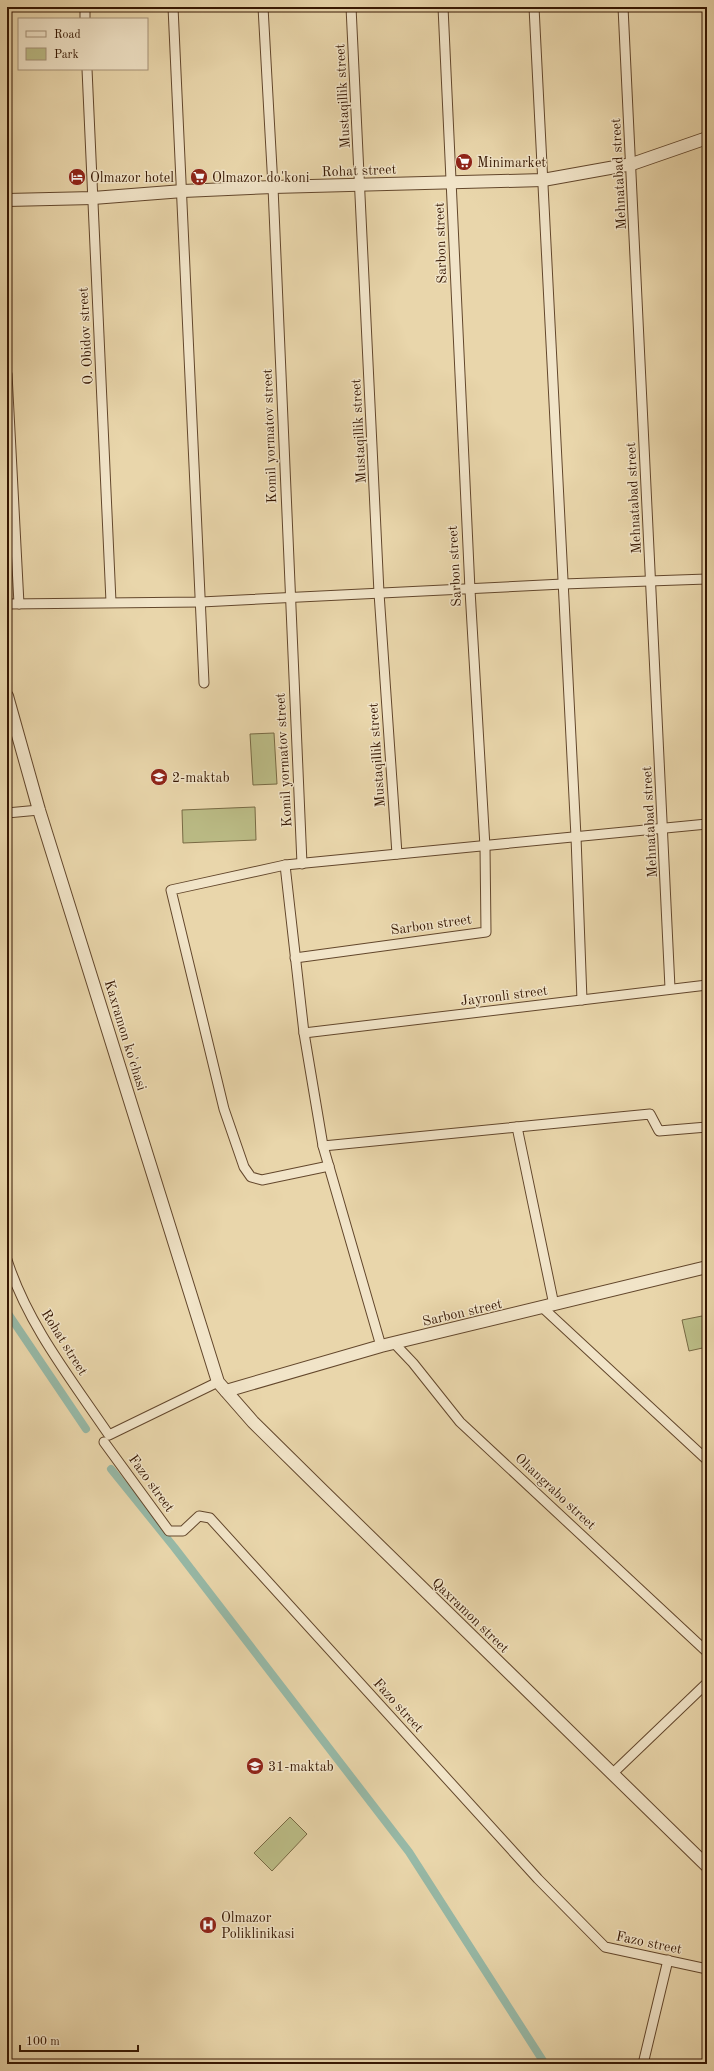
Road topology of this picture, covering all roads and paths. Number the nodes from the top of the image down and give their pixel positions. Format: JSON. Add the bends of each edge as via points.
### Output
{"nodes":[{"id":1,"x":85,"y":7,"type":"edge"},
{"id":2,"x":173,"y":7,"type":"edge"},
{"id":3,"x":263,"y":7,"type":"edge"},
{"id":4,"x":351,"y":7,"type":"edge"},
{"id":5,"x":443,"y":7,"type":"edge"},
{"id":6,"x":534,"y":7,"type":"edge"},
{"id":7,"x":623,"y":7,"type":"edge"},
{"id":8,"x":85,"y":18,"type":"edge"},
{"id":9,"x":87,"y":70,"type":"edge"},
{"id":10,"x":707,"y":138,"type":"edge"},
{"id":11,"x":632,"y":164,"type":"junction"},
{"id":12,"x":543,"y":180,"type":"junction"},
{"id":13,"x":452,"y":182,"type":"junction"},
{"id":14,"x":360,"y":184,"type":"junction"},
{"id":15,"x":273,"y":187,"type":"junction"},
{"id":16,"x":183,"y":191,"type":"junction"},
{"id":17,"x":93,"y":198,"type":"junction"},
{"id":18,"x":7,"y":200,"type":"edge"},
{"id":19,"x":7,"y":374,"type":"edge"},
{"id":20,"x":707,"y":580,"type":"edge"},
{"id":21,"x":651,"y":581,"type":"junction"},
{"id":22,"x":563,"y":584,"type":"junction"},
{"id":23,"x":470,"y":590,"type":"junction"},
{"id":24,"x":379,"y":593,"type":"junction"},
{"id":25,"x":290,"y":597,"type":"junction"},
{"id":26,"x":111,"y":602,"type":"junction"},
{"id":27,"x":201,"y":602,"type":"junction"},
{"id":28,"x":7,"y":604,"type":"edge"},
{"id":29,"x":19,"y":604,"type":"junction"},
{"id":30,"x":204,"y":683,"type":"dead end"},
{"id":31,"x":7,"y":696,"type":"edge"},
{"id":32,"x":39,"y":810,"type":"junction"},
{"id":33,"x":7,"y":813,"type":"edge"},
{"id":34,"x":707,"y":824,"type":"edge"},
{"id":35,"x":663,"y":830,"type":"junction"},
{"id":36,"x":576,"y":837,"type":"junction"},
{"id":37,"x":485,"y":847,"type":"junction"},
{"id":38,"x":397,"y":854,"type":"junction"},
{"id":39,"x":302,"y":864,"type":"junction"},
{"id":40,"x":285,"y":865,"type":"junction"},
{"id":41,"x":295,"y":958,"type":"junction"},
{"id":42,"x":707,"y":985,"type":"edge"},
{"id":43,"x":670,"y":988,"type":"junction"},
{"id":44,"x":582,"y":1000,"type":"junction"},
{"id":45,"x":304,"y":1032,"type":"junction"},
{"id":46,"x":517,"y":1127,"type":"junction"},
{"id":47,"x":707,"y":1127,"type":"edge"},
{"id":48,"x":323,"y":1146,"type":"junction"},
{"id":49,"x":329,"y":1166,"type":"junction"},
{"id":50,"x":7,"y":1260,"type":"edge"},
{"id":51,"x":707,"y":1267,"type":"edge"},
{"id":52,"x":548,"y":1306,"type":"junction"},
{"id":53,"x":394,"y":1343,"type":"junction"},
{"id":54,"x":381,"y":1346,"type":"junction"},
{"id":55,"x":222,"y":1386,"type":"junction"},
{"id":56,"x":106,"y":1438,"type":"junction"},
{"id":57,"x":707,"y":1460,"type":"edge"},
{"id":58,"x":707,"y":1652,"type":"edge"},
{"id":59,"x":707,"y":1683,"type":"edge"},
{"id":60,"x":612,"y":1774,"type":"junction"},
{"id":61,"x":707,"y":1866,"type":"edge"},
{"id":62,"x":668,"y":1960,"type":"junction"},
{"id":63,"x":707,"y":1969,"type":"edge"},
{"id":64,"x":643,"y":2064,"type":"edge"}],
"edges":[{"from":1,"to":8,"type":"street"},
{"from":2,"to":16,"type":"street"},
{"from":3,"to":15,"type":"street","name":"Komil yormatov street"},
{"from":4,"to":14,"type":"street","name":"Mustaqillik street"},
{"from":5,"to":13,"type":"street","name":"Sarbon street"},
{"from":6,"to":12,"type":"street"},
{"from":7,"to":11,"type":"street","name":"Mehnatаbаd street"},
{"from":9,"to":17,"type":"street","name":"O. Obidov street"},
{"from":10,"to":11,"type":"street","name":"Rohat street"},
{"from":11,"to":12,"type":"street","name":"Rohat street"},
{"from":11,"to":21,"type":"street","name":"Mehnatаbаd street"},
{"from":12,"to":13,"type":"street","name":"Rohat street"},
{"from":12,"to":22,"type":"street"},
{"from":13,"to":14,"type":"street","name":"Rohat street"},
{"from":13,"to":23,"type":"street","name":"Sarbon street"},
{"from":14,"to":15,"type":"street","name":"Rohat street"},
{"from":14,"to":24,"type":"street","name":"Mustaqillik street"},
{"from":15,"to":16,"type":"street","name":"Rohat street"},
{"from":15,"to":25,"type":"street","name":"Komil yormatov street"},
{"from":16,"to":17,"type":"street","name":"Rohat street"},
{"from":16,"to":27,"type":"street"},
{"from":17,"to":18,"type":"street","name":"Rohat street"},
{"from":17,"to":26,"type":"street","name":"O. Obidov street"},
{"from":19,"to":29,"type":"street"},
{"from":20,"to":21,"type":"street"},
{"from":21,"to":22,"type":"street"},
{"from":21,"to":35,"type":"street","name":"Mehnatаbаd street"},
{"from":22,"to":23,"type":"street"},
{"from":22,"to":36,"type":"street"},
{"from":23,"to":24,"type":"street"},
{"from":23,"to":37,"type":"street","name":"Sarbon street"},
{"from":24,"to":25,"type":"street"},
{"from":24,"to":38,"type":"street","name":"Mustaqillik street"},
{"from":25,"to":27,"type":"street"},
{"from":25,"to":39,"type":"street","name":"Komil yormatov street"},
{"from":26,"to":27,"type":"street"},
{"from":26,"to":29,"type":"street"},
{"from":27,"to":30,"type":"street"},
{"from":28,"to":29,"type":"street"},
{"from":31,"to":32,"type":"street","name":"Kaxramon ko'chasi"},
{"from":32,"to":33,"type":"street"},
{"from":32,"to":55,"type":"street","name":"Kaxramon ko'chasi"},
{"from":34,"to":35,"type":"street"},
{"from":35,"to":36,"type":"street"},
{"from":35,"to":43,"type":"street","name":"Mehnatаbаd street"},
{"from":36,"to":37,"type":"street"},
{"from":36,"to":44,"type":"street"},
{"from":37,"to":38,"type":"street"},
{"from":37,"to":41,"type":"street","name":"Sarbon street","via":[[486,932]]},
{"from":38,"to":39,"type":"street"},
{"from":39,"to":40,"type":"street"},
{"from":40,"to":41,"type":"street"},
{"from":40,"to":49,"type":"street","via":[[171,890],[224,1109],[244,1167],[251,1177],[262,1180]]},
{"from":41,"to":45,"type":"street"},
{"from":42,"to":43,"type":"street","name":"Jayronli street"},
{"from":43,"to":44,"type":"street","name":"Jayronli street"},
{"from":44,"to":45,"type":"street","name":"Jayronli street"},
{"from":45,"to":48,"type":"street"},
{"from":46,"to":47,"type":"street","via":[[650,1114],[658,1130]]},
{"from":46,"to":48,"type":"street"},
{"from":46,"to":52,"type":"street"},
{"from":48,"to":49,"type":"street"},
{"from":49,"to":54,"type":"street"},
{"from":50,"to":56,"type":"street","name":"Rohat street","via":[[35,1326]]},
{"from":51,"to":52,"type":"street","name":"Sarbon street"},
{"from":52,"to":53,"type":"street","name":"Sarbon street"},
{"from":52,"to":57,"type":"street"},
{"from":53,"to":54,"type":"street","name":"Sarbon street"},
{"from":53,"to":58,"type":"street","name":"Ohangrabo street","via":[[460,1422]]},
{"from":54,"to":55,"type":"street","name":"Sarbon street"},
{"from":55,"to":56,"type":"street"},
{"from":55,"to":60,"type":"street","name":"Qaxramon street","via":[[253,1422],[311,1480]]},
{"from":56,"to":62,"type":"street","name":"Fazo street","via":[[169,1531],[183,1530],[199,1516],[210,1518],[538,1879],[605,1947]]},
{"from":59,"to":60,"type":"street"},
{"from":60,"to":61,"type":"street","name":"Qaxramon street"},
{"from":62,"to":63,"type":"street","name":"Fazo street"},
{"from":62,"to":64,"type":"street"}]}
